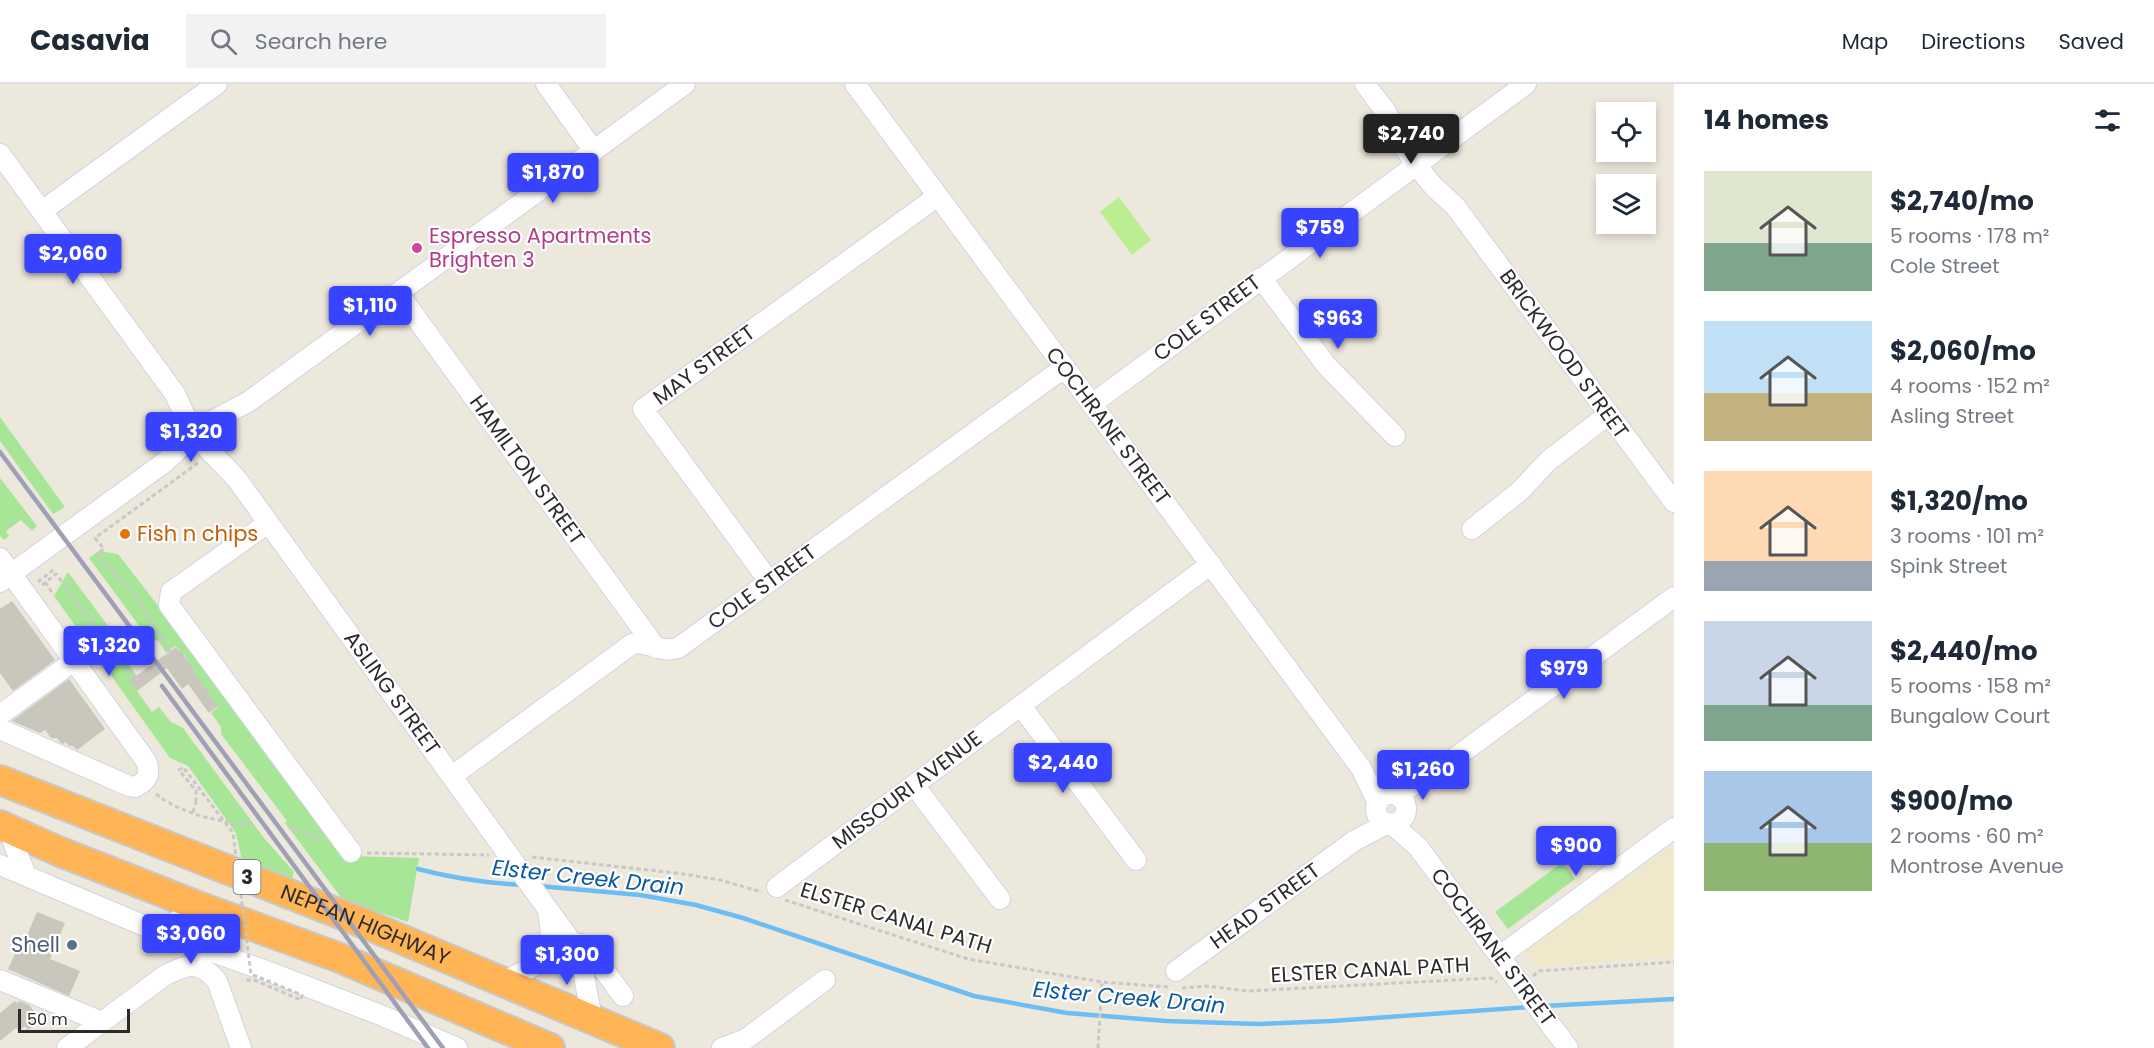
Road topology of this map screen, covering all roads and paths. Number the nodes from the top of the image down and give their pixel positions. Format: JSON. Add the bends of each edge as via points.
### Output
{"nodes":[{"id":1,"x":217,"y":84,"type":"edge"},
{"id":2,"x":546,"y":84,"type":"edge"},
{"id":3,"x":685,"y":84,"type":"edge"},
{"id":4,"x":855,"y":84,"type":"edge"},
{"id":5,"x":1365,"y":84,"type":"edge"},
{"id":6,"x":1526,"y":84,"type":"edge"},
{"id":7,"x":594,"y":151,"type":"junction"},
{"id":8,"x":0,"y":154,"type":"edge"},
{"id":9,"x":1422,"y":161,"type":"junction"},
{"id":10,"x":938,"y":196,"type":"junction"},
{"id":11,"x":42,"y":211,"type":"junction"},
{"id":12,"x":1261,"y":278,"type":"junction"},
{"id":13,"x":398,"y":293,"type":"junction"},
{"id":14,"x":1065,"y":367,"type":"junction"},
{"id":15,"x":1092,"y":404,"type":"junction"},
{"id":16,"x":1609,"y":414,"type":"junction"},
{"id":17,"x":1395,"y":436,"type":"dead end"},
{"id":18,"x":204,"y":437,"type":"junction"},
{"id":19,"x":1674,"y":502,"type":"edge"},
{"id":20,"x":268,"y":523,"type":"junction"},
{"id":21,"x":1472,"y":529,"type":"dead end"},
{"id":22,"x":1211,"y":564,"type":"junction"},
{"id":23,"x":4,"y":572,"type":"edge"},
{"id":24,"x":769,"y":581,"type":"junction"},
{"id":25,"x":53,"y":594,"type":"dead end"},
{"id":26,"x":1674,"y":597,"type":"edge"},
{"id":27,"x":656,"y":648,"type":"junction"},
{"id":28,"x":74,"y":661,"type":"junction"},
{"id":29,"x":159,"y":662,"type":"dead end"},
{"id":30,"x":147,"y":672,"type":"dead end"},
{"id":31,"x":1021,"y":706,"type":"junction"},
{"id":32,"x":0,"y":716,"type":"edge"},
{"id":33,"x":0,"y":729,"type":"edge"},
{"id":34,"x":452,"y":776,"type":"junction"},
{"id":35,"x":0,"y":780,"type":"edge"},
{"id":36,"x":142,"y":783,"type":"junction"},
{"id":37,"x":914,"y":785,"type":"junction"},
{"id":38,"x":1391,"y":808,"type":"junction"},
{"id":39,"x":193,"y":812,"type":"junction"},
{"id":40,"x":254,"y":825,"type":"dead end"},
{"id":41,"x":4,"y":827,"type":"edge"},
{"id":42,"x":289,"y":828,"type":"dead end"},
{"id":43,"x":1674,"y":828,"type":"edge"},
{"id":44,"x":351,"y":852,"type":"junction"},
{"id":45,"x":1136,"y":860,"type":"dead end"},
{"id":46,"x":515,"y":862,"type":"junction"},
{"id":47,"x":0,"y":865,"type":"edge"},
{"id":48,"x":26,"y":876,"type":"junction"},
{"id":49,"x":775,"y":893,"type":"junction"},
{"id":50,"x":1000,"y":899,"type":"dead end"},
{"id":51,"x":198,"y":906,"type":"junction"},
{"id":52,"x":547,"y":908,"type":"junction"},
{"id":53,"x":168,"y":936,"type":"junction"},
{"id":54,"x":573,"y":944,"type":"junction"},
{"id":55,"x":549,"y":949,"type":"junction"},
{"id":56,"x":1500,"y":956,"type":"junction"},
{"id":57,"x":234,"y":960,"type":"junction"},
{"id":58,"x":1674,"y":962,"type":"edge"},
{"id":59,"x":1176,"y":971,"type":"dead end"},
{"id":60,"x":210,"y":975,"type":"junction"},
{"id":61,"x":164,"y":976,"type":"junction"},
{"id":62,"x":0,"y":980,"type":"edge"},
{"id":63,"x":243,"y":980,"type":"dead end"},
{"id":64,"x":825,"y":980,"type":"dead end"},
{"id":65,"x":503,"y":982,"type":"junction"},
{"id":66,"x":1102,"y":982,"type":"junction"},
{"id":67,"x":1516,"y":982,"type":"junction"},
{"id":68,"x":623,"y":996,"type":"dead end"},
{"id":69,"x":592,"y":1019,"type":"junction"},
{"id":70,"x":102,"y":1022,"type":"junction"},
{"id":71,"x":1564,"y":1042,"type":"edge"},
{"id":72,"x":744,"y":1043,"type":"edge"},
{"id":73,"x":1098,"y":1046,"type":"edge"},
{"id":74,"x":68,"y":1048,"type":"edge"},
{"id":75,"x":241,"y":1048,"type":"edge"},
{"id":76,"x":457,"y":1048,"type":"edge"},
{"id":77,"x":550,"y":1048,"type":"edge"},
{"id":78,"x":660,"y":1048,"type":"edge"},
{"id":79,"x":722,"y":1048,"type":"edge"}],
"edges":[{"from":1,"to":11,"type":"street"},
{"from":2,"to":7,"type":"street"},
{"from":3,"to":7,"type":"street"},
{"from":4,"to":10,"type":"street","name":"COCHRANE STREET"},
{"from":5,"to":9,"type":"street","name":"BRICKWOOD STREET","via":[[1386,112],[1402,144]]},
{"from":6,"to":9,"type":"street","name":"COLE STREET"},
{"from":7,"to":13,"type":"street"},
{"from":8,"to":11,"type":"street","name":"ASLING STREET"},
{"from":9,"to":12,"type":"street","name":"COLE STREET"},
{"from":9,"to":16,"type":"street","name":"BRICKWOOD STREET","via":[[1434,187],[1455,206]]},
{"from":10,"to":14,"type":"street","name":"COCHRANE STREET"},
{"from":10,"to":24,"type":"street","name":"MAY STREET","via":[[643,409]]},
{"from":11,"to":18,"type":"street","name":"ASLING STREET"},
{"from":12,"to":15,"type":"street","name":"COLE STREET"},
{"from":12,"to":17,"type":"street","via":[[1326,366]]},
{"from":13,"to":18,"type":"street"},
{"from":13,"to":27,"type":"street","name":"HAMILTON STREET"},
{"from":14,"to":15,"type":"street","name":"COCHRANE STREET"},
{"from":14,"to":24,"type":"street","name":"COLE STREET"},
{"from":15,"to":22,"type":"street","name":"COCHRANE STREET"},
{"from":16,"to":19,"type":"street","name":"BRICKWOOD STREET"},
{"from":16,"to":21,"type":"street","via":[[1548,461],[1520,491]]},
{"from":18,"to":20,"type":"street","name":"ASLING STREET"},
{"from":18,"to":23,"type":"street"},
{"from":18,"to":29,"type":"path","via":[[95,538],[104,549],[97,554],[134,593],[171,653]]},
{"from":20,"to":34,"type":"street","name":"ASLING STREET"},
{"from":20,"to":44,"type":"street","via":[[171,592],[169,605]]},
{"from":22,"to":31,"type":"street","name":"MISSOURI AVENUE"},
{"from":22,"to":38,"type":"street","name":"COCHRANE STREET"},
{"from":23,"to":28,"type":"street"},
{"from":24,"to":27,"type":"street","name":"COLE STREET","via":[[678,648]]},
{"from":25,"to":30,"type":"path","via":[[43,584],[56,574],[136,680]]},
{"from":26,"to":38,"type":"street","name":"HEAD STREET"},
{"from":27,"to":34,"type":"street","name":"COLE STREET","via":[[632,644]]},
{"from":28,"to":32,"type":"street"},
{"from":28,"to":36,"type":"street","via":[[146,761],[149,772]]},
{"from":31,"to":37,"type":"street","name":"MISSOURI AVENUE"},
{"from":31,"to":45,"type":"street"},
{"from":33,"to":36,"type":"street","via":[[129,786]]},
{"from":34,"to":46,"type":"street","name":"ASLING STREET"},
{"from":35,"to":65,"type":"highway","name":"NEPEAN HIGHWAY","number":"3"},
{"from":36,"to":39,"type":"path","via":[[167,803]]},
{"from":37,"to":49,"type":"street","name":"MISSOURI AVENUE"},
{"from":37,"to":50,"type":"street"},
{"from":38,"to":56,"type":"street","name":"COCHRANE STREET"},
{"from":38,"to":59,"type":"street","name":"HEAD STREET","via":[[1354,841]]},
{"from":39,"to":40,"type":"path"},
{"from":39,"to":63,"type":"path","bridge":true,"via":[[196,791],[179,770],[183,767],[233,833],[251,974],[302,995],[301,1000],[254,980]]},
{"from":41,"to":48,"type":"street"},
{"from":41,"to":51,"type":"highway","name":"NEPEAN HIGHWAY","number":"3"},
{"from":42,"to":44,"type":"path","name":"ELSTER CANAL PATH"},
{"from":43,"to":56,"type":"street"},
{"from":44,"to":46,"type":"path","name":"ELSTER CANAL PATH"},
{"from":46,"to":49,"type":"path","name":"ELSTER CANAL PATH","via":[[547,858],[684,874]]},
{"from":46,"to":52,"type":"street","name":"ASLING STREET"},
{"from":47,"to":48,"type":"street"},
{"from":48,"to":53,"type":"street"},
{"from":49,"to":66,"type":"path","name":"ELSTER CANAL PATH","via":[[968,959]]},
{"from":51,"to":53,"type":"street"},
{"from":51,"to":77,"type":"highway","name":"NEPEAN HIGHWAY","number":"3","via":[[340,958]]},
{"from":52,"to":54,"type":"street","name":"ASLING STREET"},
{"from":52,"to":55,"type":"street","name":"ASLING STREET","via":[[552,935]]},
{"from":53,"to":57,"type":"street"},
{"from":53,"to":61,"type":"street","via":[[173,962]]},
{"from":54,"to":55,"type":"street"},
{"from":54,"to":68,"type":"street","name":"ASLING STREET","via":[[587,948]]},
{"from":54,"to":69,"type":"street","name":"ASLING STREET","via":[[582,965]]},
{"from":55,"to":65,"type":"street","via":[[537,965]]},
{"from":56,"to":67,"type":"street","name":"COCHRANE STREET"},
{"from":57,"to":60,"type":"street"},
{"from":57,"to":76,"type":"street"},
{"from":58,"to":67,"type":"path","name":"ELSTER CANAL PATH","via":[[1539,971]]},
{"from":60,"to":61,"type":"street","via":[[196,965]]},
{"from":60,"to":75,"type":"street"},
{"from":61,"to":70,"type":"street"},
{"from":62,"to":70,"type":"street"},
{"from":64,"to":72,"type":"street"},
{"from":65,"to":69,"type":"highway","name":"NEPEAN HIGHWAY","number":"3"},
{"from":66,"to":67,"type":"path","name":"ELSTER CANAL PATH","via":[[1248,991],[1491,978]]},
{"from":66,"to":73,"type":"path"},
{"from":67,"to":71,"type":"street","name":"COCHRANE STREET"},
{"from":69,"to":78,"type":"highway","name":"NEPEAN HIGHWAY","number":"3"},
{"from":70,"to":74,"type":"street"},
{"from":72,"to":79,"type":"street"}]}
